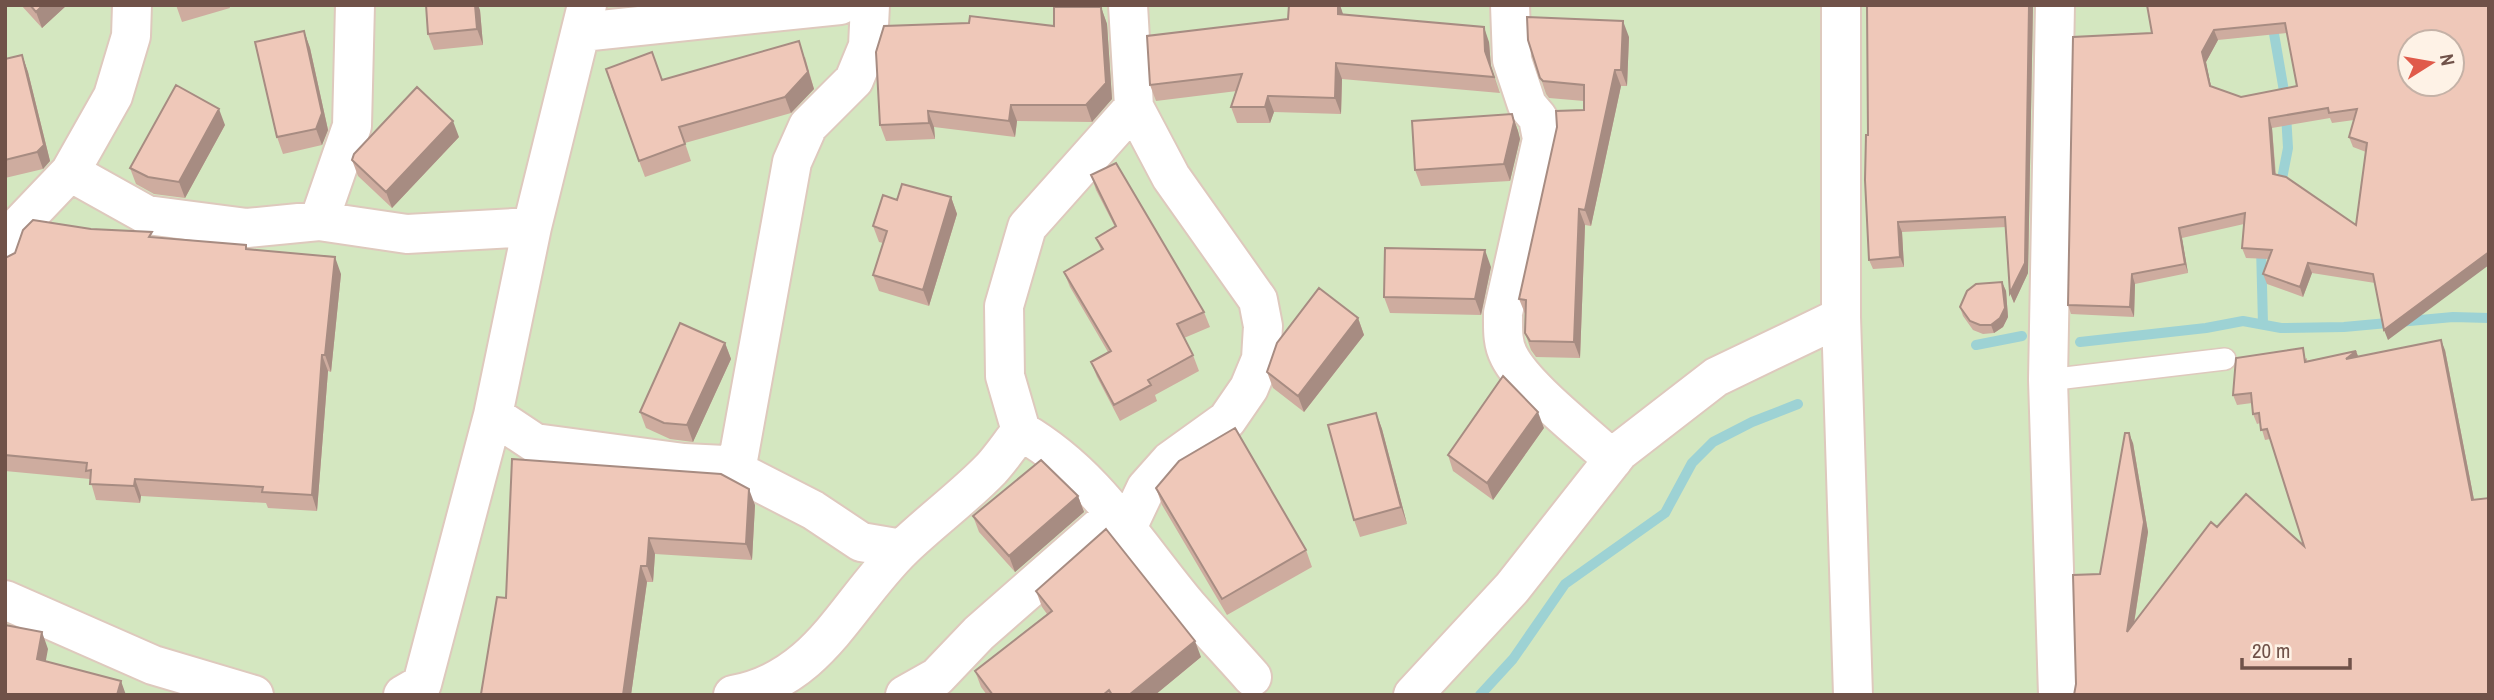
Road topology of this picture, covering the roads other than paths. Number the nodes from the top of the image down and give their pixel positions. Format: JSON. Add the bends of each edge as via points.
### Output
{"nodes":[{"id":1,"x":132,"y":5,"type":"edge"},
{"id":2,"x":355,"y":5,"type":"edge"},
{"id":3,"x":839,"y":5,"type":"edge"},
{"id":4,"x":870,"y":5,"type":"edge"},
{"id":5,"x":1128,"y":5,"type":"edge"},
{"id":6,"x":1510,"y":5,"type":"edge"},
{"id":7,"x":1841,"y":5,"type":"edge"},
{"id":8,"x":2055,"y":5,"type":"edge"},
{"id":9,"x":585,"y":19,"type":"edge"},
{"id":10,"x":1134,"y":107,"type":"junction"},
{"id":11,"x":70,"y":172,"type":"junction"},
{"id":12,"x":319,"y":221,"type":"junction"},
{"id":13,"x":532,"y":227,"type":"junction"},
{"id":14,"x":5,"y":254,"type":"edge"},
{"id":15,"x":1841,"y":317,"type":"junction"},
{"id":16,"x":2225,"y":359,"type":"dead end"},
{"id":17,"x":2048,"y":380,"type":"junction"},
{"id":18,"x":493,"y":415,"type":"junction"},
{"id":19,"x":1021,"y":431,"type":"junction"},
{"id":20,"x":1613,"y":460,"type":"junction"},
{"id":21,"x":736,"y":471,"type":"junction"},
{"id":22,"x":1121,"y":520,"type":"junction"},
{"id":23,"x":902,"y":549,"type":"junction"},
{"id":24,"x":5,"y":600,"type":"edge"},
{"id":25,"x":1252,"y":677,"type":"dead end"},
{"id":26,"x":418,"y":691,"type":"edge"},
{"id":27,"x":241,"y":693,"type":"edge"},
{"id":28,"x":742,"y":694,"type":"edge"},
{"id":29,"x":905,"y":695,"type":"edge"},
{"id":30,"x":1413,"y":695,"type":"edge"},
{"id":31,"x":1853,"y":695,"type":"edge"},
{"id":32,"x":2058,"y":695,"type":"edge"}],
"edges":[{"from":1,"to":11,"type":"street","via":[[131,36],[113,96]]},
{"from":2,"to":12,"type":"street","via":[[352,126]]},
{"from":3,"to":9,"type":"street"},
{"from":4,"to":21,"type":"street","via":[[868,46],[854,80],[808,126],[792,163]]},
{"from":5,"to":10,"type":"street"},
{"from":6,"to":20,"type":"street","via":[[1512,60],[1527,105],[1538,118],[1542,139],[1503,313],[1503,337],[1509,357],[1532,384]]},
{"from":7,"to":15,"type":"street"},
{"from":8,"to":17,"type":"street"},
{"from":9,"to":13,"type":"street"},
{"from":10,"to":19,"type":"street","via":[[1027,227],[1004,306],[1005,376]]},
{"from":10,"to":22,"type":"street","via":[[1171,177],[1258,300],[1263,326],[1261,359],[1250,388],[1227,419],[1170,461]]},
{"from":11,"to":12,"type":"street","via":[[147,215],[247,228]]},
{"from":11,"to":14,"type":"street","via":[[9,236]]},
{"from":12,"to":13,"type":"street","via":[[407,234]]},
{"from":13,"to":18,"type":"street"},
{"from":15,"to":20,"type":"street","via":[[1716,377]]},
{"from":15,"to":31,"type":"street"},
{"from":16,"to":17,"type":"lane"},
{"from":17,"to":32,"type":"street"},
{"from":18,"to":21,"type":"street","via":[[535,443],[725,465]]},
{"from":18,"to":26,"type":"street"},
{"from":19,"to":22,"type":"street","via":[[1055,451]]},
{"from":19,"to":23,"type":"street","via":[[991,469]]},
{"from":20,"to":30,"type":"street","via":[[1512,588]]},
{"from":21,"to":23,"type":"street","via":[[813,510],[861,542]]},
{"from":22,"to":25,"type":"street","via":[[1187,605]]},
{"from":22,"to":29,"type":"street","via":[[979,633],[937,677]]},
{"from":23,"to":28,"type":"street","via":[[836,632],[808,659],[778,679]]},
{"from":24,"to":27,"type":"street","via":[[153,665]]}]}
